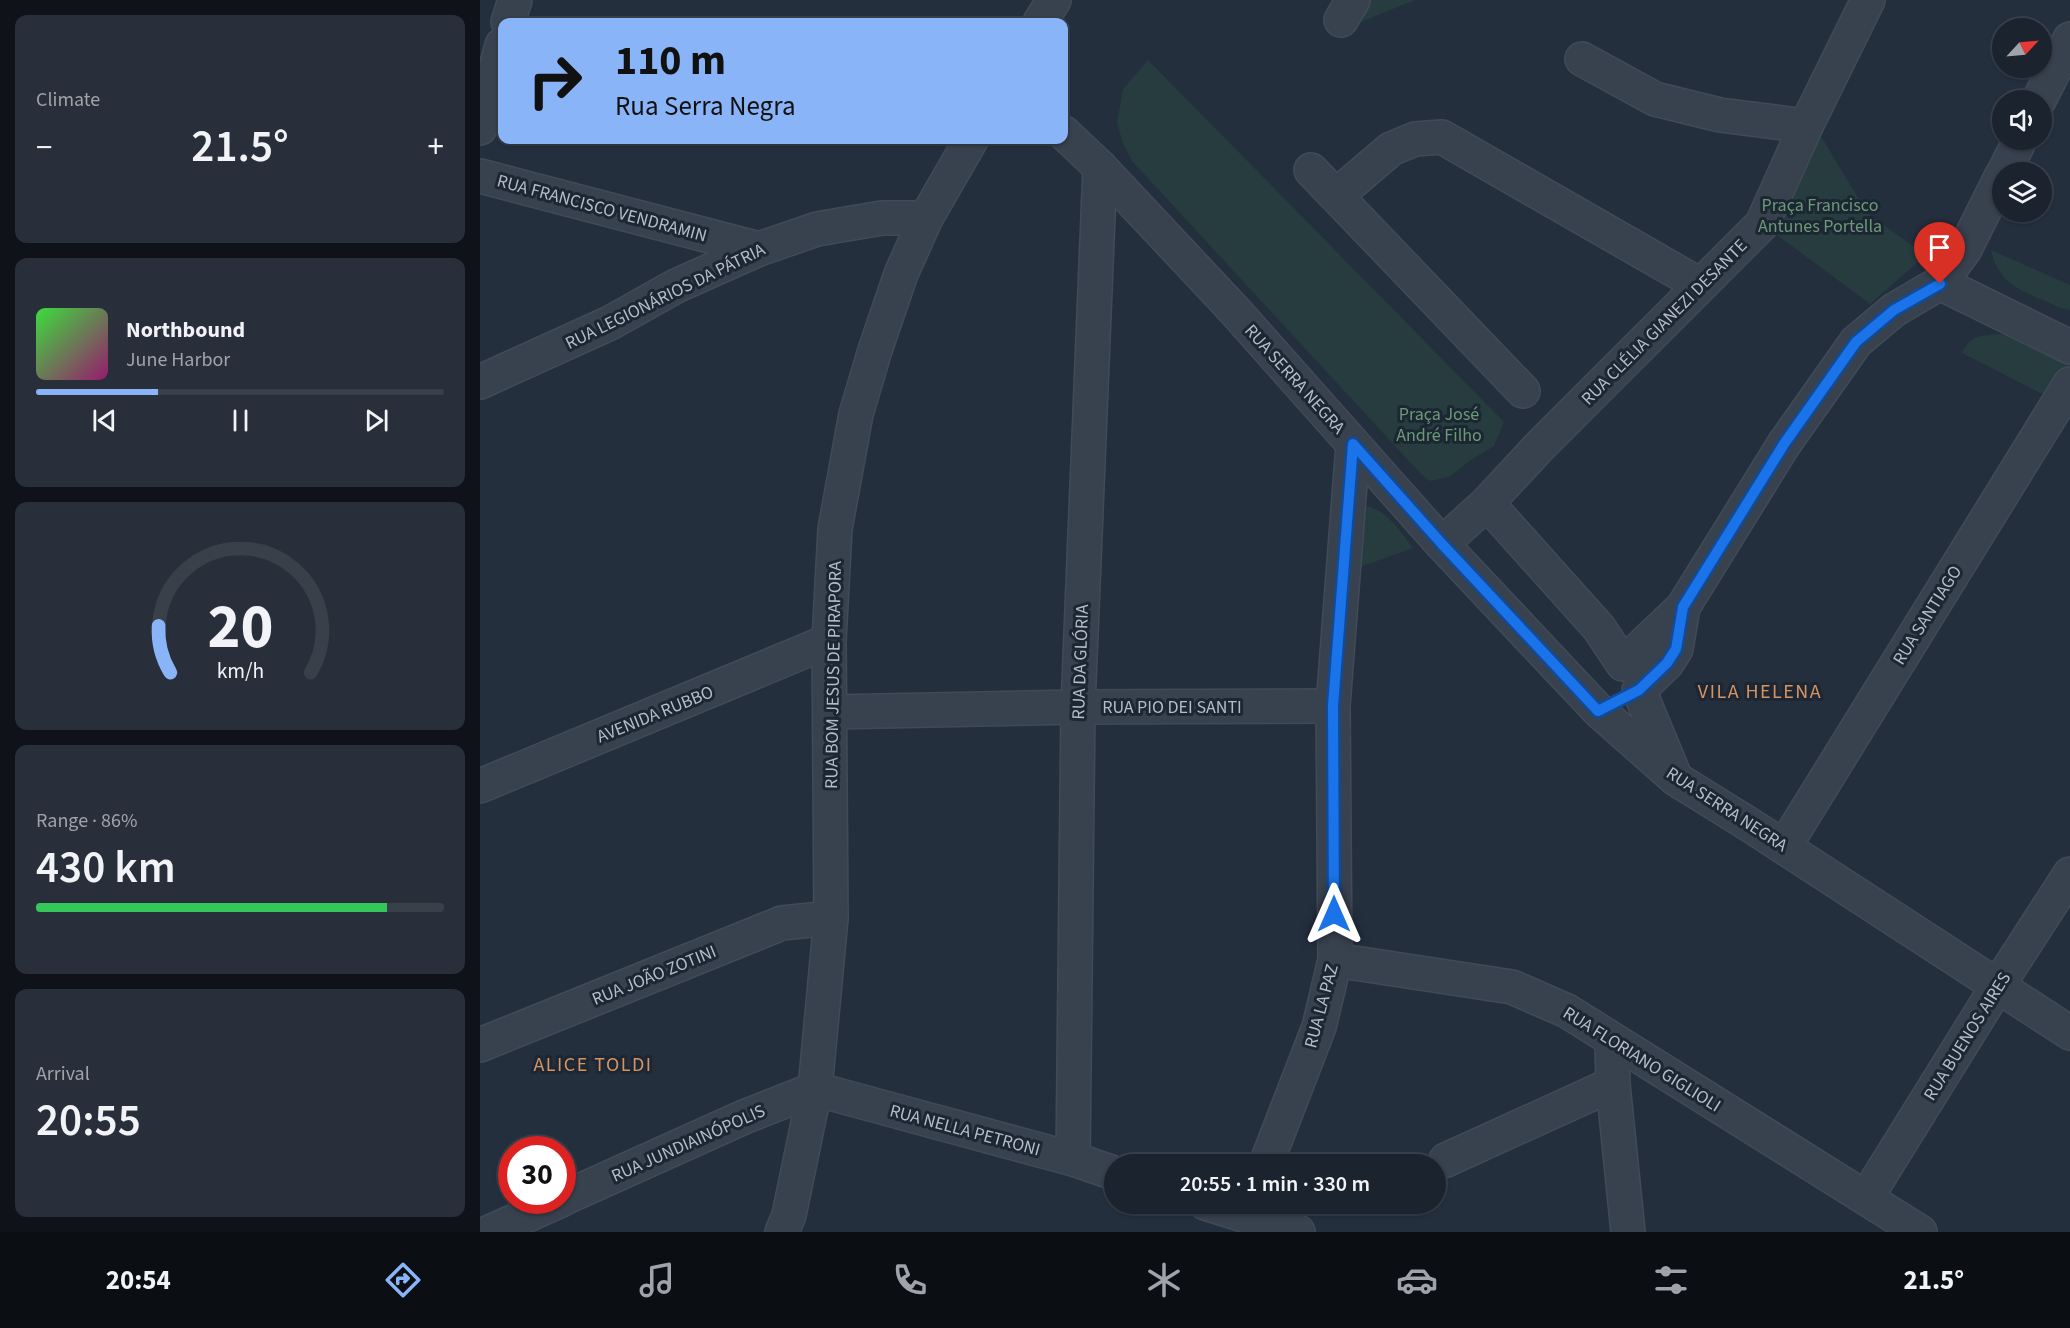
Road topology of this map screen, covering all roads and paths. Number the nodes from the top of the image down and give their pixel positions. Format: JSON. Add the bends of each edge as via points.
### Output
{"nodes":[{"id":1,"x":514,"y":0,"type":"edge"},
{"id":2,"x":1054,"y":0,"type":"edge"},
{"id":3,"x":1868,"y":0,"type":"edge"},
{"id":4,"x":509,"y":18,"type":"edge"},
{"id":5,"x":1043,"y":18,"type":"edge"},
{"id":6,"x":2070,"y":39,"type":"edge"},
{"id":7,"x":1582,"y":59,"type":"dead end"},
{"id":8,"x":498,"y":60,"type":"edge"},
{"id":9,"x":2044,"y":90,"type":"edge"},
{"id":10,"x":1806,"y":126,"type":"junction"},
{"id":11,"x":480,"y":128,"type":"edge"},
{"id":12,"x":1068,"y":137,"type":"edge"},
{"id":13,"x":969,"y":144,"type":"edge"},
{"id":14,"x":1100,"y":166,"type":"junction"},
{"id":15,"x":1311,"y":170,"type":"dead end"},
{"id":16,"x":480,"y":176,"type":"edge"},
{"id":17,"x":1337,"y":195,"type":"junction"},
{"id":18,"x":1992,"y":196,"type":"edge"},
{"id":19,"x":926,"y":218,"type":"junction"},
{"id":20,"x":759,"y":249,"type":"junction"},
{"id":21,"x":1940,"y":284,"type":"junction"},
{"id":22,"x":1700,"y":285,"type":"junction"},
{"id":23,"x":2070,"y":346,"type":"edge"},
{"id":24,"x":480,"y":382,"type":"edge"},
{"id":25,"x":2070,"y":384,"type":"edge"},
{"id":26,"x":1522,"y":391,"type":"dead end"},
{"id":27,"x":1353,"y":444,"type":"junction"},
{"id":28,"x":1487,"y":503,"type":"junction"},
{"id":29,"x":1442,"y":544,"type":"junction"},
{"id":30,"x":829,"y":641,"type":"junction"},
{"id":31,"x":1631,"y":677,"type":"junction"},
{"id":32,"x":1333,"y":706,"type":"junction"},
{"id":33,"x":1078,"y":707,"type":"junction"},
{"id":34,"x":1598,"y":711,"type":"junction"},
{"id":35,"x":831,"y":712,"type":"junction"},
{"id":36,"x":1676,"y":779,"type":"junction"},
{"id":37,"x":480,"y":786,"type":"edge"},
{"id":38,"x":1784,"y":847,"type":"junction"},
{"id":39,"x":2070,"y":874,"type":"edge"},
{"id":40,"x":831,"y":918,"type":"junction"},
{"id":41,"x":1335,"y":960,"type":"junction"},
{"id":42,"x":1997,"y":987,"type":"junction"},
{"id":43,"x":2070,"y":1033,"type":"edge"},
{"id":44,"x":1612,"y":1040,"type":"junction"},
{"id":45,"x":480,"y":1046,"type":"edge"},
{"id":46,"x":1612,"y":1084,"type":"junction"},
{"id":47,"x":815,"y":1089,"type":"junction"},
{"id":48,"x":1270,"y":1154,"type":"edge"},
{"id":49,"x":1073,"y":1159,"type":"junction"},
{"id":50,"x":1446,"y":1160,"type":"dead end"},
{"id":51,"x":1104,"y":1170,"type":"edge"},
{"id":52,"x":576,"y":1194,"type":"edge"},
{"id":53,"x":1866,"y":1198,"type":"junction"},
{"id":54,"x":530,"y":1214,"type":"edge"},
{"id":55,"x":1257,"y":1214,"type":"edge"},
{"id":56,"x":490,"y":1232,"type":"edge"},
{"id":57,"x":782,"y":1232,"type":"edge"},
{"id":58,"x":1298,"y":1232,"type":"edge"},
{"id":59,"x":1628,"y":1232,"type":"edge"},
{"id":60,"x":1920,"y":1232,"type":"edge"}],
"edges":[{"from":1,"to":4,"type":"street"},
{"from":2,"to":5,"type":"street"},
{"from":3,"to":10,"type":"street","name":"RUA CLÉLIA GIANEZI DESANTE"},
{"from":6,"to":9,"type":"street"},
{"from":7,"to":10,"type":"street","via":[[1655,99],[1720,115]]},
{"from":8,"to":11,"type":"street"},
{"from":10,"to":22,"type":"street","name":"RUA CLÉLIA GIANEZI DESANTE","via":[[1762,224]]},
{"from":12,"to":14,"type":"street","name":"RUA SERRA NEGRA"},
{"from":13,"to":19,"type":"street","name":"RUA BOM JESUS DE PIRAPORA"},
{"from":14,"to":27,"type":"street","name":"RUA SERRA NEGRA"},
{"from":14,"to":33,"type":"street","name":"RUA DA GLÓRIA"},
{"from":15,"to":17,"type":"street"},
{"from":16,"to":20,"type":"street","name":"RUA FRANCISCO VENDRAMIN"},
{"from":17,"to":22,"type":"street","via":[[1391,149],[1415,139],[1443,137]]},
{"from":17,"to":26,"type":"street"},
{"from":18,"to":21,"type":"street","via":[[1965,249]]},
{"from":19,"to":20,"type":"street","name":"RUA LEGIONÁRIOS DA PÁTRIA","via":[[882,218],[817,229]]},
{"from":19,"to":30,"type":"street","name":"RUA BOM JESUS DE PIRAPORA","via":[[898,285],[856,414],[836,529]]},
{"from":20,"to":24,"type":"street","name":"RUA LEGIONÁRIOS DA PÁTRIA"},
{"from":21,"to":23,"type":"street"},
{"from":21,"to":31,"type":"street","via":[[1894,310],[1856,342],[1784,444],[1683,607],[1676,649],[1667,663]]},
{"from":22,"to":28,"type":"street","name":"RUA CLÉLIA GIANEZI DESANTE"},
{"from":25,"to":38,"type":"street","name":"RUA SANTIAGO"},
{"from":27,"to":29,"type":"street","name":"RUA SERRA NEGRA"},
{"from":27,"to":32,"type":"street","name":"RUA LA PAZ"},
{"from":28,"to":29,"type":"street","name":"RUA CLÉLIA GIANEZI DESANTE"},
{"from":28,"to":31,"type":"street","via":[[1599,628]]},
{"from":29,"to":34,"type":"street","name":"RUA SERRA NEGRA"},
{"from":30,"to":35,"type":"street","name":"RUA BOM JESUS DE PIRAPORA"},
{"from":30,"to":37,"type":"street","name":"AVENIDA RUBBO"},
{"from":31,"to":34,"type":"street"},
{"from":31,"to":36,"type":"street"},
{"from":32,"to":33,"type":"street","name":"RUA PIO DEI SANTI"},
{"from":32,"to":41,"type":"street","name":"RUA LA PAZ"},
{"from":33,"to":35,"type":"street","name":"RUA PIO DEI SANTI"},
{"from":33,"to":49,"type":"street","name":"RUA DA GLÓRIA"},
{"from":34,"to":36,"type":"street","name":"RUA SERRA NEGRA"},
{"from":35,"to":40,"type":"street","name":"RUA BOM JESUS DE PIRAPORA"},
{"from":36,"to":38,"type":"street","name":"RUA SERRA NEGRA"},
{"from":38,"to":42,"type":"street","name":"RUA SERRA NEGRA"},
{"from":39,"to":42,"type":"street","name":"RUA BUENOS AIRES"},
{"from":40,"to":45,"type":"street","name":"RUA JOÃO ZOTINI","via":[[782,923]]},
{"from":40,"to":47,"type":"street","name":"RUA BOM JESUS DE PIRAPORA"},
{"from":41,"to":44,"type":"street","name":"RUA FLORIANO GIGLIOLI","via":[[1512,987],[1567,1011]]},
{"from":41,"to":48,"type":"street","name":"RUA LA PAZ","via":[[1319,1027]]},
{"from":42,"to":43,"type":"street","name":"RUA SERRA NEGRA"},
{"from":42,"to":53,"type":"street","name":"RUA BUENOS AIRES"},
{"from":44,"to":46,"type":"street"},
{"from":44,"to":53,"type":"street","name":"RUA FLORIANO GIGLIOLI"},
{"from":46,"to":50,"type":"street"},
{"from":46,"to":59,"type":"street"},
{"from":47,"to":49,"type":"street","name":"RUA NELLA PETRONI"},
{"from":47,"to":52,"type":"street","name":"RUA JUNDIAINÓPOLIS"},
{"from":47,"to":57,"type":"street","name":"RUA BOM JESUS DE PIRAPORA"},
{"from":49,"to":51,"type":"street","name":"RUA NELLA PETRONI"},
{"from":53,"to":60,"type":"street","name":"RUA FLORIANO GIGLIOLI"},
{"from":54,"to":56,"type":"street","name":"RUA JUNDIAINÓPOLIS"},
{"from":55,"to":58,"type":"street"}]}
